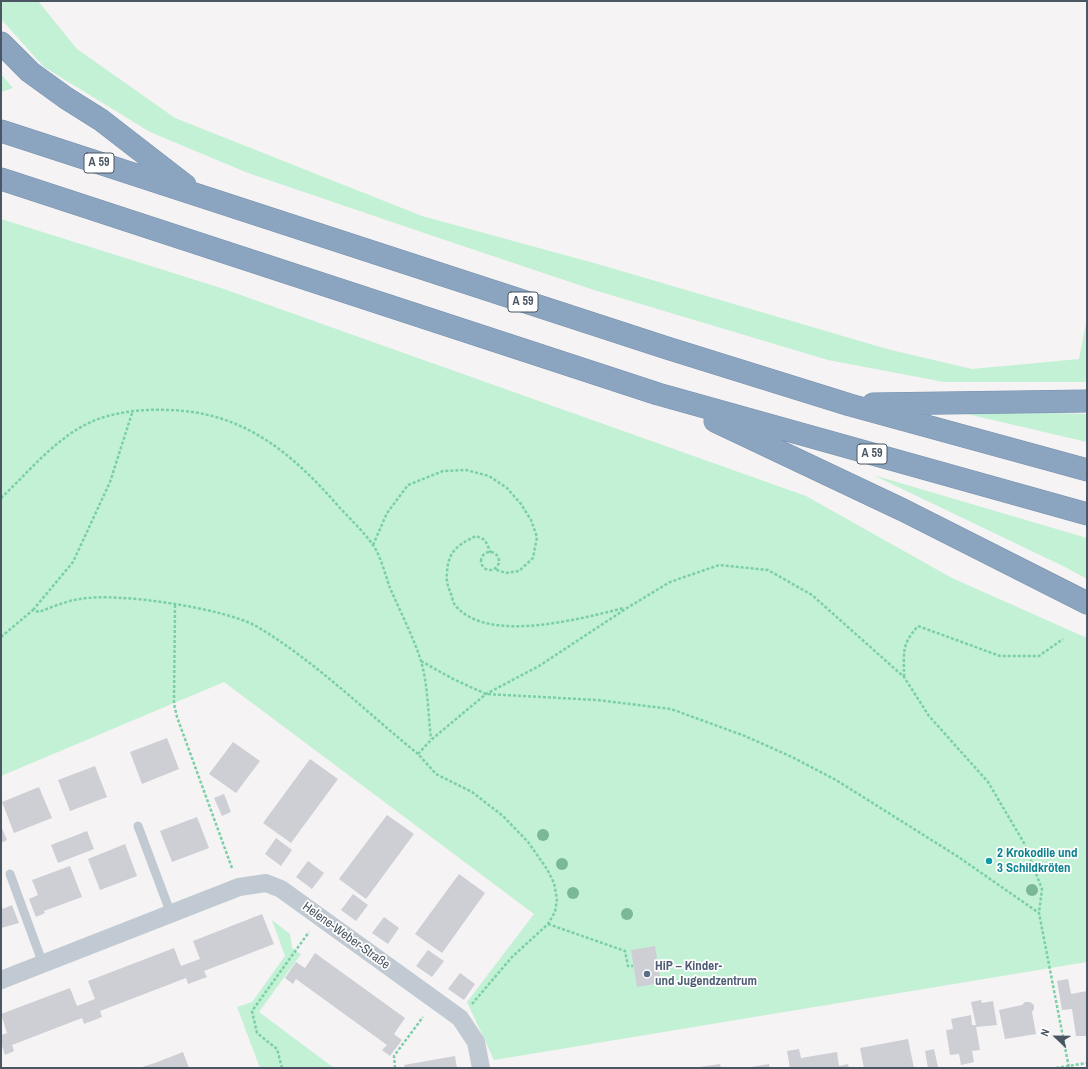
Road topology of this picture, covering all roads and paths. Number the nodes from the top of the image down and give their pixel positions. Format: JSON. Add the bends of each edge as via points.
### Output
{"nodes":[{"id":1,"x":1,"y":43,"type":"edge"},
{"id":2,"x":1,"y":131,"type":"edge"},
{"id":3,"x":1,"y":179,"type":"edge"},
{"id":4,"x":1,"y":192,"type":"edge"},
{"id":5,"x":197,"y":195,"type":"junction"},
{"id":6,"x":69,"y":200,"type":"junction"},
{"id":7,"x":658,"y":394,"type":"junction"},
{"id":8,"x":1087,"y":401,"type":"edge"},
{"id":9,"x":850,"y":405,"type":"junction"},
{"id":10,"x":134,"y":410,"type":"junction"},
{"id":11,"x":1087,"y":470,"type":"edge"},
{"id":12,"x":1,"y":498,"type":"edge"},
{"id":13,"x":1087,"y":514,"type":"edge"},
{"id":14,"x":373,"y":545,"type":"junction"},
{"id":15,"x":491,"y":553,"type":"junction"},
{"id":16,"x":494,"y":569,"type":"junction"},
{"id":17,"x":1087,"y":603,"type":"edge"},
{"id":18,"x":175,"y":605,"type":"junction"},
{"id":19,"x":627,"y":608,"type":"junction"},
{"id":20,"x":33,"y":610,"type":"junction"},
{"id":21,"x":1,"y":637,"type":"edge"},
{"id":22,"x":1063,"y":639,"type":"dead end"},
{"id":23,"x":421,"y":661,"type":"junction"},
{"id":24,"x":904,"y":677,"type":"junction"},
{"id":25,"x":486,"y":694,"type":"junction"},
{"id":26,"x":431,"y":740,"type":"junction"},
{"id":27,"x":418,"y":754,"type":"junction"},
{"id":28,"x":138,"y":826,"type":"dead end"},
{"id":29,"x":10,"y":874,"type":"dead end"},
{"id":30,"x":239,"y":887,"type":"junction"},
{"id":31,"x":1039,"y":913,"type":"junction"},
{"id":32,"x":171,"y":914,"type":"junction"},
{"id":33,"x":320,"y":917,"type":"junction"},
{"id":34,"x":548,"y":924,"type":"junction"},
{"id":35,"x":43,"y":964,"type":"junction"},
{"id":36,"x":633,"y":966,"type":"dead end"},
{"id":37,"x":1,"y":980,"type":"edge"},
{"id":38,"x":436,"y":1000,"type":"junction"},
{"id":39,"x":460,"y":1018,"type":"junction"},
{"id":40,"x":1087,"y":1063,"type":"edge"},
{"id":41,"x":1069,"y":1067,"type":"edge"},
{"id":42,"x":282,"y":1068,"type":"edge"},
{"id":43,"x":395,"y":1068,"type":"edge"},
{"id":44,"x":481,"y":1068,"type":"edge"},
{"id":45,"x":1056,"y":1068,"type":"edge"}],
"edges":[{"from":1,"to":5,"type":"highway","via":[[30,72],[101,120]]},
{"from":2,"to":5,"type":"highway","number":"A 59"},
{"from":3,"to":6,"type":"highway","number":"A 59"},
{"from":4,"to":6,"type":"highway"},
{"from":5,"to":9,"type":"highway","number":"A 59"},
{"from":6,"to":7,"type":"highway","number":"A 59"},
{"from":7,"to":13,"type":"highway","number":"A 59"},
{"from":7,"to":17,"type":"highway","via":[[904,510]]},
{"from":8,"to":9,"type":"highway"},
{"from":9,"to":11,"type":"highway","number":"A 59"},
{"from":10,"to":12,"type":"path","via":[[99,418],[69,435]]},
{"from":10,"to":14,"type":"path","via":[[192,410],[215,415],[251,430],[299,465],[327,492]]},
{"from":10,"to":20,"type":"path","via":[[110,482],[73,562]]},
{"from":14,"to":16,"type":"path","via":[[387,513],[408,485],[443,471],[466,470],[489,476],[507,488],[521,504],[537,537],[533,558],[519,571],[506,573]]},
{"from":14,"to":23,"type":"path"},
{"from":15,"to":16,"type":"path","via":[[496,555],[498,560],[498,565]]},
{"from":15,"to":16,"type":"path","via":[[483,556],[482,565],[489,570]]},
{"from":15,"to":19,"type":"path","via":[[485,540],[476,536],[460,543],[448,560],[446,581],[455,605],[472,618],[511,627],[576,619]]},
{"from":18,"to":20,"type":"path","via":[[131,598],[80,599],[39,612]]},
{"from":18,"to":27,"type":"path","via":[[212,611],[254,626],[314,665]]},
{"from":18,"to":30,"type":"path","via":[[174,704]]},
{"from":19,"to":24,"type":"path","via":[[670,582],[719,565],[768,570],[812,594]]},
{"from":19,"to":25,"type":"path","via":[[539,666]]},
{"from":20,"to":21,"type":"path"},
{"from":22,"to":24,"type":"path","via":[[1039,656],[1000,656],[918,626],[909,636],[904,648]]},
{"from":23,"to":25,"type":"path"},
{"from":23,"to":26,"type":"path"},
{"from":24,"to":31,"type":"path","via":[[929,716],[988,782],[1024,843],[1042,890]]},
{"from":25,"to":26,"type":"path"},
{"from":25,"to":31,"type":"path","via":[[597,700],[671,709],[745,736],[792,757],[854,791]]},
{"from":26,"to":27,"type":"path"},
{"from":27,"to":34,"type":"path","via":[[436,774],[472,792],[503,816],[528,842],[554,883],[557,900],[555,912]]},
{"from":28,"to":32,"type":"lane"},
{"from":29,"to":35,"type":"lane"},
{"from":30,"to":32,"type":"street","name":"Helene-Weber-Straße"},
{"from":30,"to":33,"type":"street","name":"Helene-Weber-Straße","via":[[266,883],[281,889]]},
{"from":31,"to":41,"type":"path"},
{"from":32,"to":35,"type":"street","name":"Helene-Weber-Straße"},
{"from":33,"to":38,"type":"street","name":"Helene-Weber-Straße"},
{"from":33,"to":42,"type":"path","via":[[252,1011],[257,1033],[277,1048]]},
{"from":34,"to":36,"type":"path","via":[[625,951],[628,966]]},
{"from":34,"to":39,"type":"path","via":[[512,956]]},
{"from":35,"to":37,"type":"street","name":"Helene-Weber-Straße"},
{"from":38,"to":39,"type":"street","name":"Helene-Weber-Straße"},
{"from":38,"to":43,"type":"path","via":[[394,1056]]},
{"from":39,"to":44,"type":"street","name":"Helene-Weber-Straße","via":[[476,1042]]},
{"from":40,"to":41,"type":"path"},
{"from":41,"to":45,"type":"path"}]}
